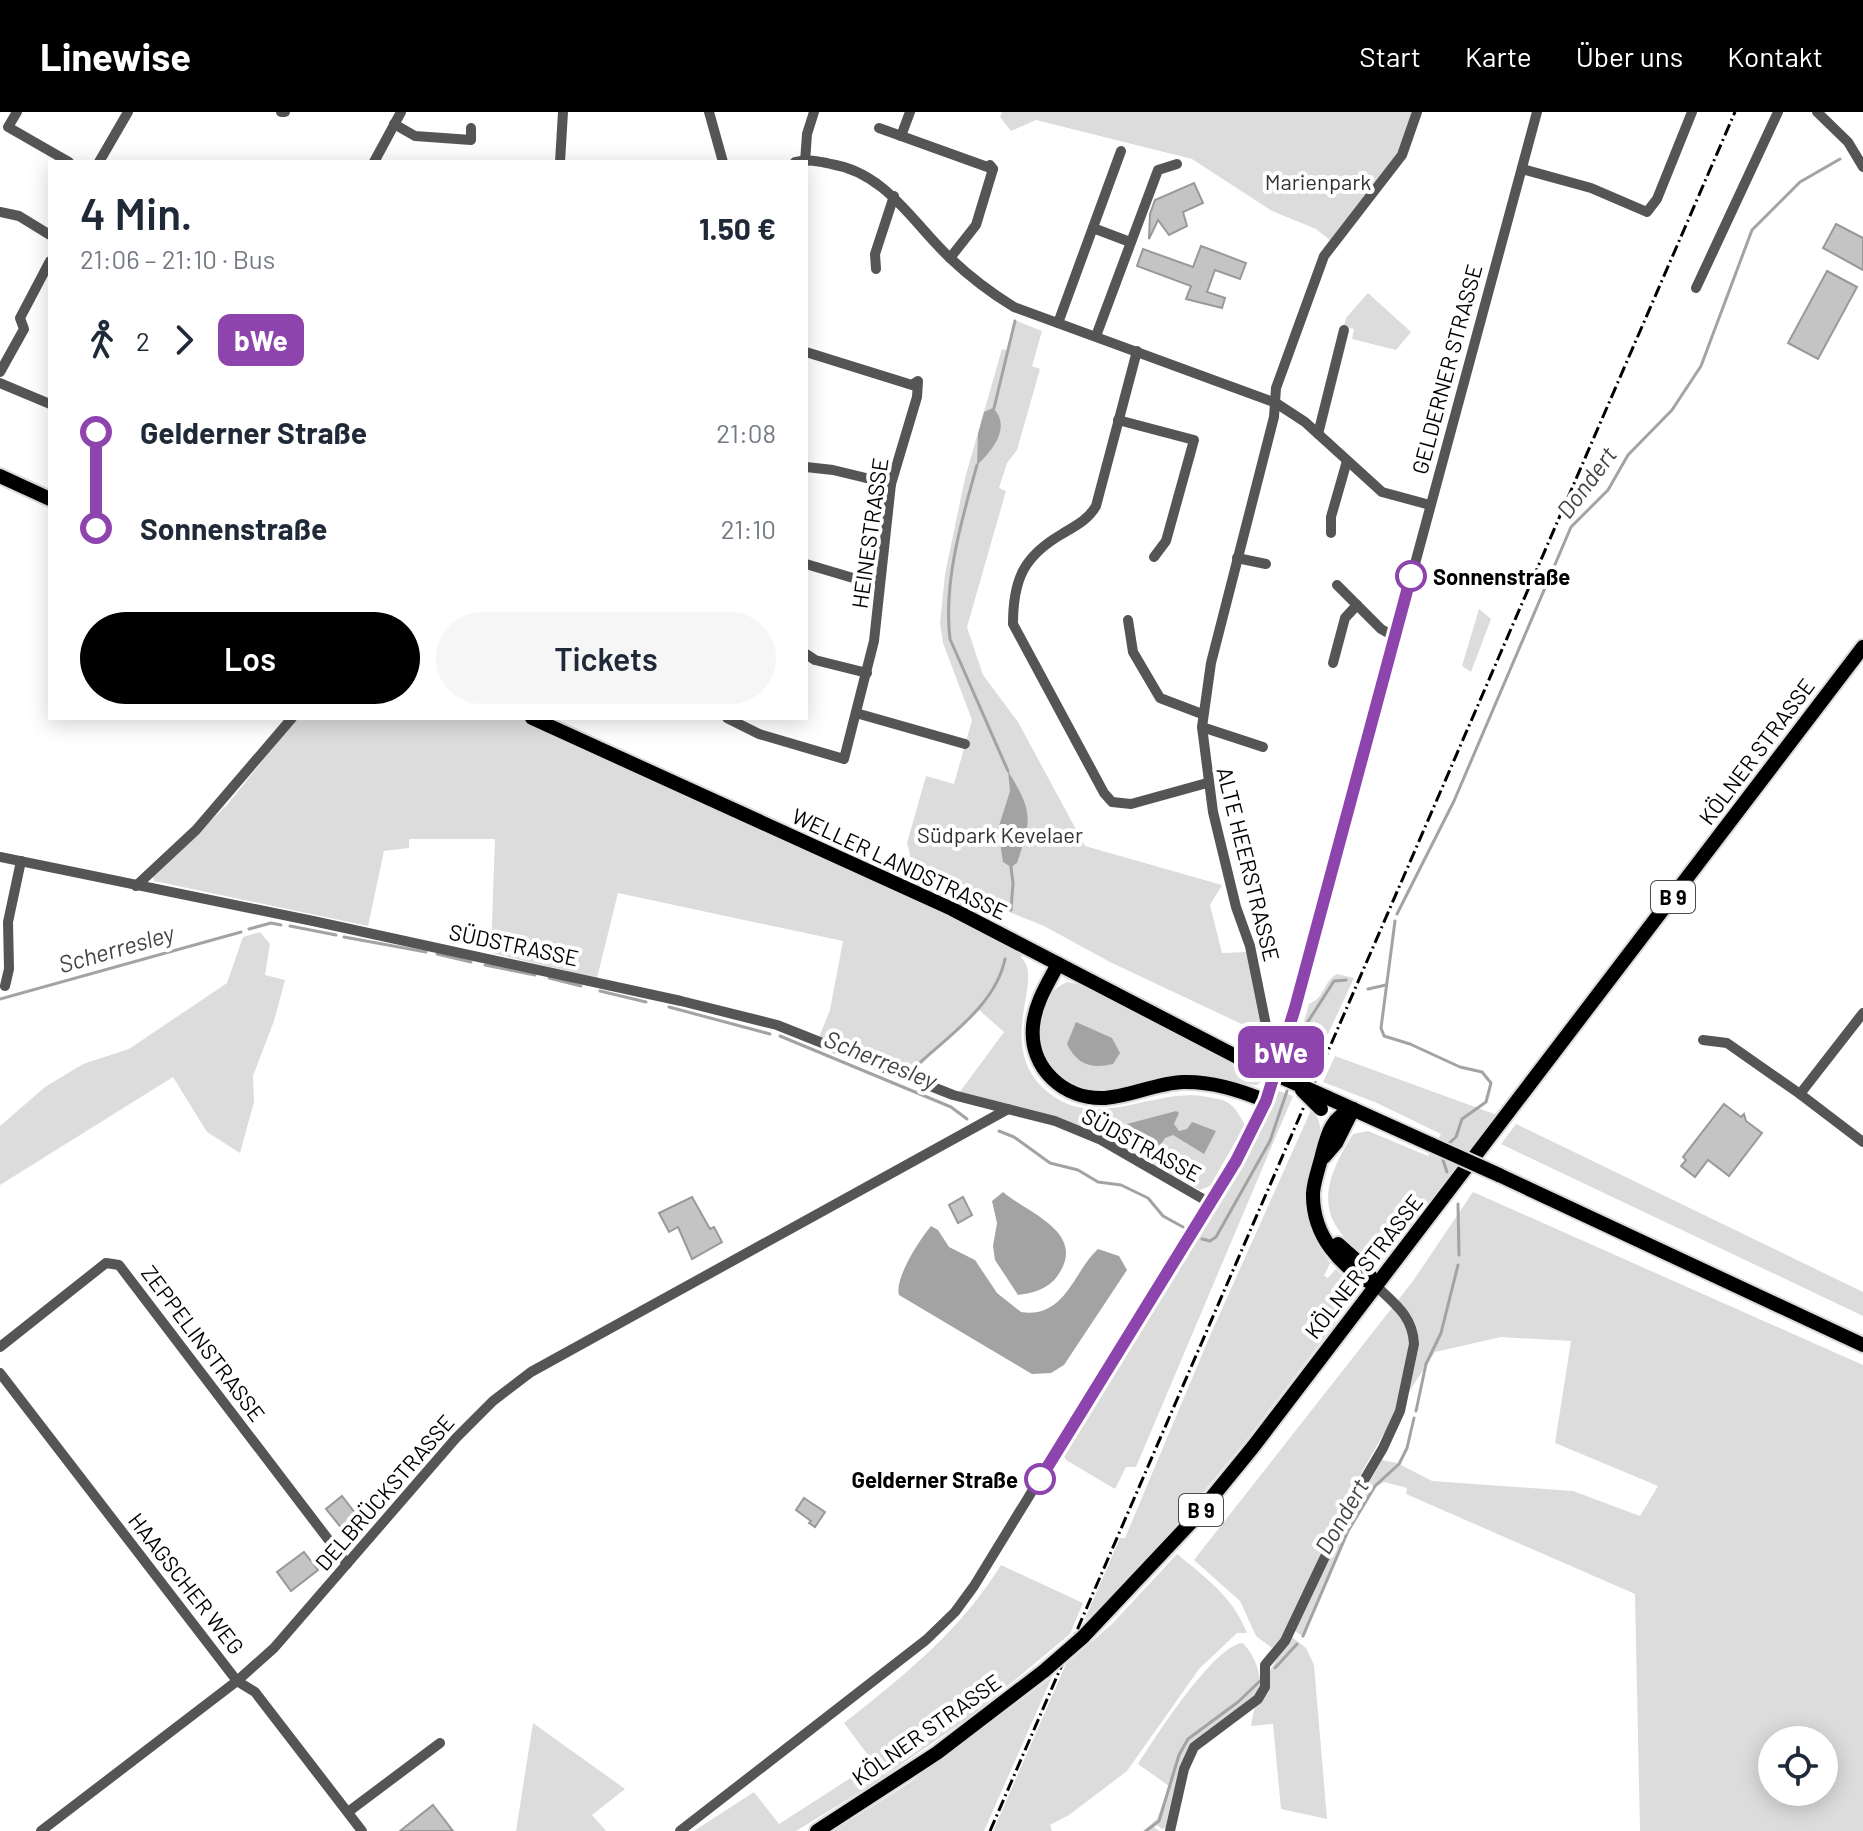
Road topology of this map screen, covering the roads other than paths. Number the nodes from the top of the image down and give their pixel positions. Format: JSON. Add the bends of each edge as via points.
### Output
{"nodes":[{"id":1,"x":17,"y":112,"type":"edge"},
{"id":2,"x":128,"y":112,"type":"edge"},
{"id":3,"x":401,"y":112,"type":"edge"},
{"id":4,"x":563,"y":112,"type":"edge"},
{"id":5,"x":709,"y":112,"type":"edge"},
{"id":6,"x":814,"y":112,"type":"edge"},
{"id":7,"x":910,"y":112,"type":"edge"},
{"id":8,"x":1417,"y":112,"type":"edge"},
{"id":9,"x":1537,"y":112,"type":"edge"},
{"id":10,"x":1692,"y":112,"type":"edge"},
{"id":11,"x":1778,"y":112,"type":"edge"},
{"id":12,"x":1817,"y":112,"type":"edge"},
{"id":13,"x":394,"y":124,"type":"junction"},
{"id":14,"x":471,"y":128,"type":"dead end"},
{"id":15,"x":879,"y":128,"type":"dead end"},
{"id":16,"x":901,"y":136,"type":"junction"},
{"id":17,"x":1121,"y":151,"type":"dead end"},
{"id":18,"x":66,"y":160,"type":"edge"},
{"id":19,"x":100,"y":160,"type":"edge"},
{"id":20,"x":375,"y":160,"type":"edge"},
{"id":21,"x":560,"y":160,"type":"edge"},
{"id":22,"x":722,"y":160,"type":"edge"},
{"id":23,"x":802,"y":160,"type":"edge"},
{"id":24,"x":808,"y":162,"type":"edge"},
{"id":25,"x":1177,"y":164,"type":"dead end"},
{"id":26,"x":1863,"y":167,"type":"edge"},
{"id":27,"x":1522,"y":169,"type":"junction"},
{"id":28,"x":894,"y":196,"type":"junction"},
{"id":29,"x":0,"y":212,"type":"edge"},
{"id":30,"x":1093,"y":228,"type":"junction"},
{"id":31,"x":48,"y":234,"type":"edge"},
{"id":32,"x":1130,"y":242,"type":"junction"},
{"id":33,"x":950,"y":258,"type":"junction"},
{"id":34,"x":48,"y":265,"type":"edge"},
{"id":35,"x":876,"y":269,"type":"dead end"},
{"id":36,"x":1696,"y":288,"type":"dead end"},
{"id":37,"x":1058,"y":323,"type":"junction"},
{"id":38,"x":1344,"y":330,"type":"dead end"},
{"id":39,"x":1096,"y":336,"type":"junction"},
{"id":40,"x":1137,"y":351,"type":"junction"},
{"id":41,"x":808,"y":353,"type":"edge"},
{"id":42,"x":0,"y":372,"type":"edge"},
{"id":43,"x":0,"y":383,"type":"edge"},
{"id":44,"x":48,"y":403,"type":"edge"},
{"id":45,"x":1276,"y":403,"type":"junction"},
{"id":46,"x":1118,"y":420,"type":"junction"},
{"id":47,"x":1318,"y":434,"type":"junction"},
{"id":48,"x":1347,"y":461,"type":"junction"},
{"id":49,"x":808,"y":467,"type":"edge"},
{"id":50,"x":0,"y":476,"type":"edge"},
{"id":51,"x":891,"y":484,"type":"junction"},
{"id":52,"x":48,"y":498,"type":"edge"},
{"id":53,"x":1430,"y":505,"type":"junction"},
{"id":54,"x":1331,"y":533,"type":"dead end"},
{"id":55,"x":1154,"y":557,"type":"dead end"},
{"id":56,"x":1237,"y":558,"type":"junction"},
{"id":57,"x":1266,"y":564,"type":"dead end"},
{"id":58,"x":808,"y":565,"type":"edge"},
{"id":59,"x":880,"y":579,"type":"junction"},
{"id":60,"x":1337,"y":585,"type":"dead end"},
{"id":61,"x":1357,"y":605,"type":"junction"},
{"id":62,"x":1128,"y":620,"type":"dead end"},
{"id":63,"x":1395,"y":637,"type":"junction"},
{"id":64,"x":1863,"y":647,"type":"edge"},
{"id":65,"x":808,"y":655,"type":"edge"},
{"id":66,"x":1333,"y":663,"type":"dead end"},
{"id":67,"x":867,"y":673,"type":"junction"},
{"id":68,"x":856,"y":713,"type":"junction"},
{"id":69,"x":1202,"y":714,"type":"junction"},
{"id":70,"x":290,"y":720,"type":"edge"},
{"id":71,"x":536,"y":720,"type":"edge"},
{"id":72,"x":731,"y":720,"type":"edge"},
{"id":73,"x":1202,"y":727,"type":"junction"},
{"id":74,"x":965,"y":744,"type":"dead end"},
{"id":75,"x":1263,"y":747,"type":"dead end"},
{"id":76,"x":1207,"y":783,"type":"junction"},
{"id":77,"x":0,"y":857,"type":"edge"},
{"id":78,"x":21,"y":861,"type":"junction"},
{"id":79,"x":136,"y":886,"type":"junction"},
{"id":80,"x":1058,"y":964,"type":"junction"},
{"id":81,"x":5,"y":986,"type":"dead end"},
{"id":82,"x":1863,"y":1013,"type":"edge"},
{"id":83,"x":1703,"y":1040,"type":"dead end"},
{"id":84,"x":1282,"y":1049,"type":"junction"},
{"id":85,"x":1800,"y":1094,"type":"junction"},
{"id":86,"x":1266,"y":1101,"type":"junction"},
{"id":87,"x":1324,"y":1103,"type":"junction"},
{"id":88,"x":1008,"y":1109,"type":"junction"},
{"id":89,"x":1353,"y":1109,"type":"junction"},
{"id":90,"x":1329,"y":1131,"type":"junction"},
{"id":91,"x":1863,"y":1142,"type":"edge"},
{"id":92,"x":1321,"y":1160,"type":"junction"},
{"id":93,"x":1210,"y":1203,"type":"junction"},
{"id":94,"x":1375,"y":1285,"type":"junction"},
{"id":95,"x":1863,"y":1345,"type":"edge"},
{"id":96,"x":0,"y":1347,"type":"edge"},
{"id":97,"x":0,"y":1373,"type":"edge"},
{"id":98,"x":347,"y":1564,"type":"junction"},
{"id":99,"x":237,"y":1681,"type":"junction"},
{"id":100,"x":440,"y":1743,"type":"dead end"},
{"id":101,"x":348,"y":1812,"type":"junction"},
{"id":102,"x":41,"y":1831,"type":"edge"},
{"id":103,"x":362,"y":1831,"type":"edge"},
{"id":104,"x":680,"y":1831,"type":"edge"},
{"id":105,"x":817,"y":1831,"type":"edge"},
{"id":106,"x":1170,"y":1831,"type":"edge"}],
"edges":[{"from":1,"to":18,"type":"street","via":[[8,127]]},
{"from":2,"to":19,"type":"street"},
{"from":3,"to":13,"type":"street"},
{"from":4,"to":21,"type":"street"},
{"from":5,"to":22,"type":"street"},
{"from":6,"to":23,"type":"street"},
{"from":7,"to":16,"type":"street"},
{"from":8,"to":45,"type":"street","name":"ALTE HEERSTRASSE","via":[[1402,155],[1324,256],[1276,388]]},
{"from":9,"to":27,"type":"street","name":"GELDERNER STRASSE"},
{"from":10,"to":27,"type":"street","via":[[1652,208],[1642,212],[1591,188]]},
{"from":11,"to":36,"type":"street"},
{"from":12,"to":26,"type":"street","via":[[1848,142]]},
{"from":13,"to":14,"type":"street","via":[[415,136],[471,140]]},
{"from":13,"to":20,"type":"street"},
{"from":15,"to":16,"type":"street"},
{"from":16,"to":33,"type":"street","via":[[991,165],[976,225]]},
{"from":17,"to":30,"type":"street"},
{"from":24,"to":28,"type":"street","via":[[854,167]]},
{"from":25,"to":32,"type":"street","via":[[1158,170]]},
{"from":27,"to":53,"type":"street","name":"GELDERNER STRASSE"},
{"from":28,"to":33,"type":"street"},
{"from":28,"to":35,"type":"street","via":[[875,254]]},
{"from":29,"to":31,"type":"street","via":[[19,216]]},
{"from":30,"to":32,"type":"street"},
{"from":30,"to":37,"type":"street"},
{"from":32,"to":39,"type":"street"},
{"from":33,"to":37,"type":"street","via":[[1014,307]]},
{"from":34,"to":42,"type":"street","via":[[20,318],[24,329]]},
{"from":37,"to":39,"type":"street"},
{"from":38,"to":47,"type":"street"},
{"from":39,"to":40,"type":"street"},
{"from":40,"to":45,"type":"street"},
{"from":40,"to":46,"type":"street"},
{"from":41,"to":51,"type":"street","name":"HEINESTRASSE","via":[[912,385],[918,381]]},
{"from":43,"to":44,"type":"street"},
{"from":45,"to":47,"type":"street"},
{"from":45,"to":56,"type":"street","name":"ALTE HEERSTRASSE"},
{"from":46,"to":55,"type":"street","via":[[1194,440],[1166,541]]},
{"from":46,"to":76,"type":"street","via":[[1096,506],[1027,560],[1013,624],[1112,802],[1131,804]]},
{"from":47,"to":48,"type":"street"},
{"from":48,"to":53,"type":"street","via":[[1382,492]]},
{"from":48,"to":54,"type":"street"},
{"from":49,"to":51,"type":"street"},
{"from":50,"to":52,"type":"main road"},
{"from":51,"to":59,"type":"street","name":"HEINESTRASSE"},
{"from":53,"to":63,"type":"street","name":"GELDERNER STRASSE"},
{"from":56,"to":57,"type":"street"},
{"from":56,"to":69,"type":"street","name":"ALTE HEERSTRASSE"},
{"from":58,"to":59,"type":"street","via":[[853,578]]},
{"from":59,"to":67,"type":"street","name":"HEINESTRASSE"},
{"from":60,"to":61,"type":"street"},
{"from":61,"to":63,"type":"street"},
{"from":61,"to":66,"type":"street","via":[[1345,618]]},
{"from":62,"to":69,"type":"street","via":[[1133,652],[1160,698]]},
{"from":63,"to":84,"type":"street","name":"GELDERNER STRASSE"},
{"from":64,"to":94,"type":"main road","name":"KÖLNER STRASSE","number":"B 9"},
{"from":65,"to":67,"type":"street"},
{"from":67,"to":68,"type":"street","name":"HEINESTRASSE"},
{"from":68,"to":72,"type":"street","name":"HEINESTRASSE","via":[[844,759],[759,734]]},
{"from":68,"to":74,"type":"street"},
{"from":69,"to":73,"type":"street","name":"ALTE HEERSTRASSE"},
{"from":70,"to":79,"type":"street","via":[[196,830]]},
{"from":71,"to":80,"type":"main road","name":"WELLER LANDSTRASSE","via":[[952,909]]},
{"from":73,"to":75,"type":"street","name":"ALTE HEERSTRASSE"},
{"from":73,"to":76,"type":"street","name":"ALTE HEERSTRASSE"},
{"from":76,"to":84,"type":"street","name":"ALTE HEERSTRASSE","via":[[1269,1040]]},
{"from":77,"to":78,"type":"street","name":"SÜDSTRASSE"},
{"from":78,"to":79,"type":"street","name":"SÜDSTRASSE"},
{"from":78,"to":81,"type":"street","via":[[8,922]]},
{"from":79,"to":88,"type":"street","name":"SÜDSTRASSE","via":[[764,1022],[940,1090]]},
{"from":80,"to":86,"type":"main road","via":[[1038,1004],[1033,1037],[1039,1062],[1065,1089],[1106,1098],[1198,1082]]},
{"from":80,"to":87,"type":"main road","name":"WELLER LANDSTRASSE","bridge":true,"via":[[1293,1082]]},
{"from":82,"to":85,"type":"street"},
{"from":83,"to":85,"type":"street","via":[[1727,1043]]},
{"from":84,"to":86,"type":"street","name":"GELDERNER STRASSE"},
{"from":85,"to":91,"type":"street"},
{"from":86,"to":93,"type":"street","name":"GELDERNER STRASSE"},
{"from":87,"to":89,"type":"main road"},
{"from":87,"to":90,"type":"main road"},
{"from":88,"to":93,"type":"street","name":"SÜDSTRASSE","via":[[1101,1140]]},
{"from":88,"to":98,"type":"street","name":"DELBRÜCKSTRASSE","via":[[589,1338],[505,1391],[456,1438]]},
{"from":89,"to":90,"type":"main road","via":[[1339,1116]]},
{"from":89,"to":92,"type":"main road"},
{"from":89,"to":95,"type":"main road","bridge":true},
{"from":90,"to":92,"type":"main road"},
{"from":92,"to":94,"type":"main road","via":[[1313,1194],[1320,1232],[1334,1254]]},
{"from":93,"to":104,"type":"street","name":"GELDERNER STRASSE","via":[[955,1612]]},
{"from":94,"to":105,"type":"main road","name":"KÖLNER STRASSE","number":"B 9","bridge":true,"via":[[1214,1495],[1083,1637],[937,1753]]},
{"from":94,"to":106,"type":"street","via":[[1402,1310],[1414,1332],[1400,1411],[1285,1641],[1265,1665],[1265,1687],[1258,1699],[1194,1747]]},
{"from":96,"to":98,"type":"street","name":"ZEPPELINSTRASSE","via":[[106,1263],[119,1265]]},
{"from":97,"to":99,"type":"street","name":"HAAGSCHER WEG"},
{"from":98,"to":99,"type":"street","name":"DELBRÜCKSTRASSE","via":[[274,1648]]},
{"from":99,"to":101,"type":"street","name":"HAAGSCHER WEG","via":[[255,1692]]},
{"from":99,"to":102,"type":"street","name":"DELBRÜCKSTRASSE"},
{"from":100,"to":101,"type":"street"},
{"from":101,"to":103,"type":"street","name":"HAAGSCHER WEG"}]}
